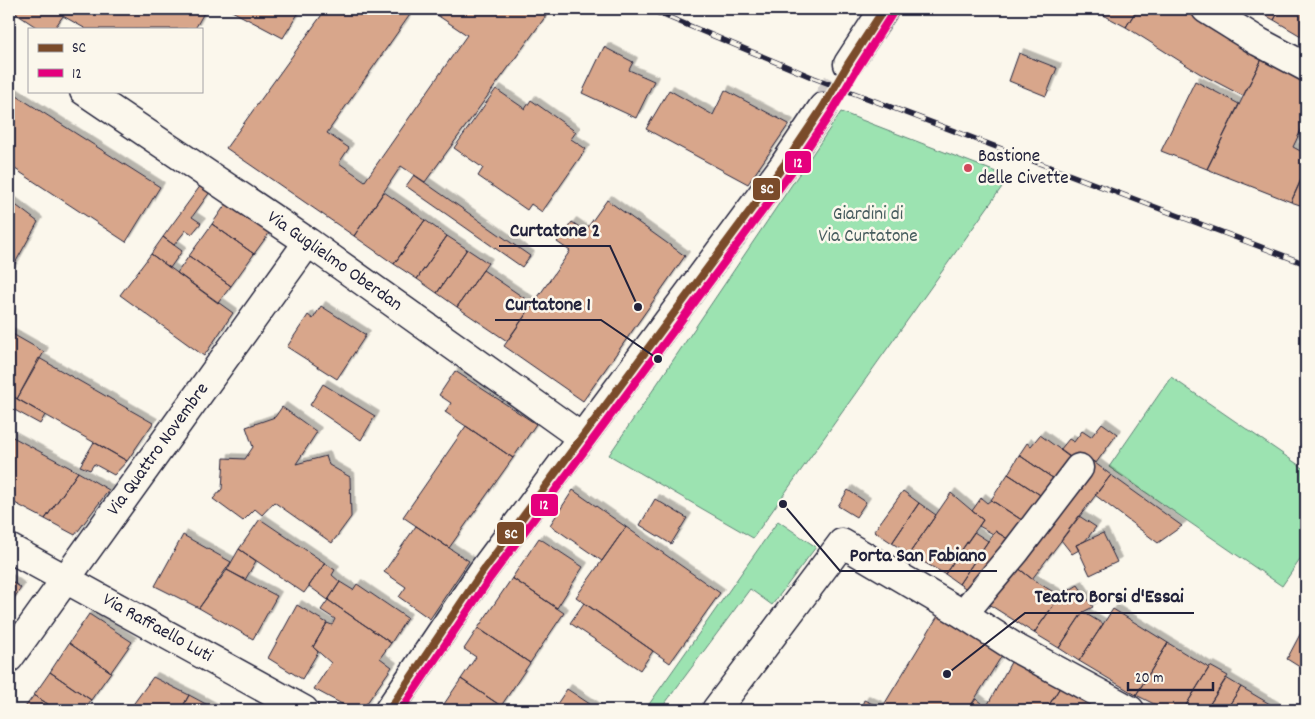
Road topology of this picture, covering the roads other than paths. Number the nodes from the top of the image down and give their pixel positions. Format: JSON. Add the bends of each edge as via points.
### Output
{"nodes":[{"id":1,"x":884,"y":9,"type":"edge"},
{"id":2,"x":1206,"y":9,"type":"edge"},
{"id":3,"x":848,"y":64,"type":"tunnel mouth"},
{"id":4,"x":1306,"y":67,"type":"edge"},
{"id":5,"x":85,"y":92,"type":"edge"},
{"id":6,"x":823,"y":107,"type":"tunnel mouth"},
{"id":7,"x":308,"y":242,"type":"junction"},
{"id":8,"x":581,"y":437,"type":"junction"},
{"id":9,"x":1079,"y":468,"type":"dead end"},
{"id":10,"x":9,"y":548,"type":"edge"},
{"id":11,"x":66,"y":578,"type":"junction"},
{"id":12,"x":963,"y":614,"type":"junction"},
{"id":13,"x":9,"y":658,"type":"edge"},
{"id":14,"x":304,"y":710,"type":"edge"},
{"id":15,"x":389,"y":710,"type":"edge"},
{"id":16,"x":716,"y":710,"type":"edge"},
{"id":17,"x":1130,"y":710,"type":"edge"}],
"edges":[{"from":1,"to":3,"type":"street"},
{"from":2,"to":4,"type":"street"},
{"from":5,"to":7,"type":"street","name":"Via Guglielmo Oberdan"},
{"from":6,"to":8,"type":"street","via":[[784,165]]},
{"from":7,"to":8,"type":"street","name":"Via Guglielmo Oberdan"},
{"from":7,"to":11,"type":"street","name":"Via Quattro Novembre"},
{"from":8,"to":15,"type":"street","via":[[482,572]]},
{"from":9,"to":12,"type":"street"},
{"from":10,"to":11,"type":"street","name":"Via Raffaello Luti"},
{"from":11,"to":13,"type":"street","name":"Via Quattro Novembre"},
{"from":11,"to":14,"type":"street","name":"Via Raffaello Luti"},
{"from":12,"to":16,"type":"street","via":[[842,543]]},
{"from":12,"to":17,"type":"street","via":[[1016,648]]}]}
